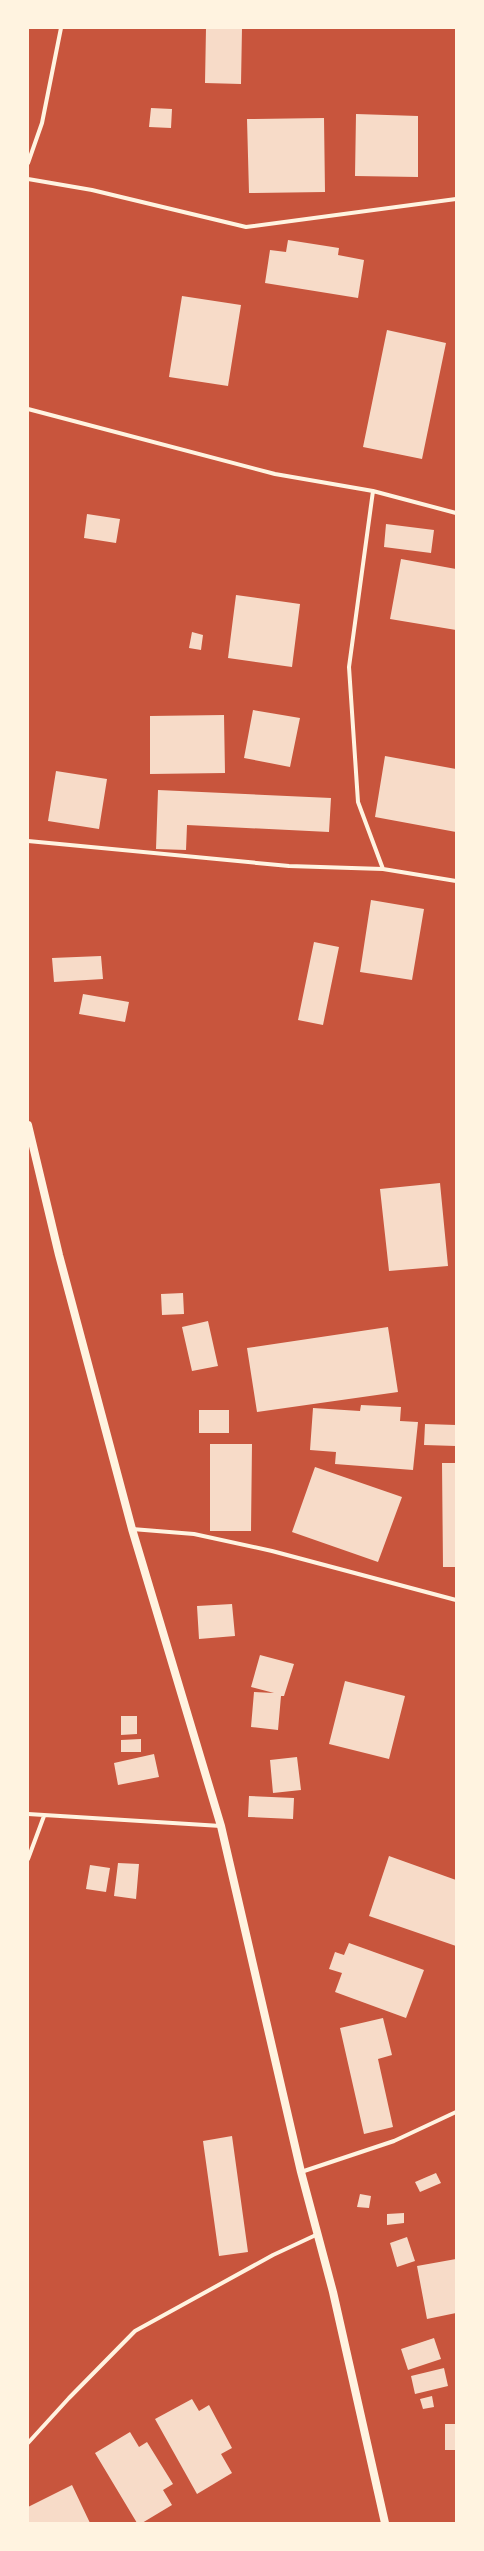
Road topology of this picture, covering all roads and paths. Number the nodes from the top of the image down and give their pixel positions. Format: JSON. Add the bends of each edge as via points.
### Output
{"nodes":[{"id":1,"x":61,"y":28,"type":"edge"},
{"id":2,"x":28,"y":163,"type":"edge"},
{"id":3,"x":28,"y":179,"type":"edge"},
{"id":4,"x":456,"y":199,"type":"edge"},
{"id":5,"x":28,"y":409,"type":"edge"},
{"id":6,"x":374,"y":491,"type":"junction"},
{"id":7,"x":456,"y":513,"type":"edge"},
{"id":8,"x":28,"y":841,"type":"edge"},
{"id":9,"x":383,"y":869,"type":"junction"},
{"id":10,"x":456,"y":881,"type":"edge"},
{"id":11,"x":28,"y":1125,"type":"edge"},
{"id":12,"x":32,"y":1158,"type":"edge"},
{"id":13,"x":132,"y":1528,"type":"junction"},
{"id":14,"x":456,"y":1600,"type":"edge"},
{"id":15,"x":28,"y":1814,"type":"edge"},
{"id":16,"x":44,"y":1816,"type":"junction"},
{"id":17,"x":221,"y":1826,"type":"junction"},
{"id":18,"x":28,"y":1859,"type":"edge"},
{"id":19,"x":456,"y":2112,"type":"edge"},
{"id":20,"x":302,"y":2172,"type":"junction"},
{"id":21,"x":318,"y":2234,"type":"junction"},
{"id":22,"x":28,"y":2442,"type":"edge"},
{"id":23,"x":385,"y":2523,"type":"edge"}],
"edges":[{"from":1,"to":2,"type":"street","via":[[42,123]]},
{"from":3,"to":4,"type":"street","via":[[92,190],[246,227]]},
{"from":5,"to":6,"type":"street","via":[[275,474]]},
{"from":6,"to":7,"type":"street"},
{"from":6,"to":9,"type":"street","via":[[349,667],[358,802]]},
{"from":8,"to":9,"type":"street","via":[[288,866]]},
{"from":9,"to":10,"type":"street"},
{"from":11,"to":12,"type":"main road"},
{"from":12,"to":13,"type":"main road"},
{"from":13,"to":14,"type":"street","via":[[194,1534],[272,1551]]},
{"from":13,"to":17,"type":"main road"},
{"from":15,"to":16,"type":"street"},
{"from":16,"to":17,"type":"street"},
{"from":16,"to":18,"type":"street"},
{"from":17,"to":20,"type":"main road"},
{"from":19,"to":20,"type":"street","via":[[394,2140]]},
{"from":20,"to":21,"type":"main road"},
{"from":21,"to":22,"type":"street","via":[[273,2254],[135,2331]]},
{"from":21,"to":23,"type":"main road"}]}
